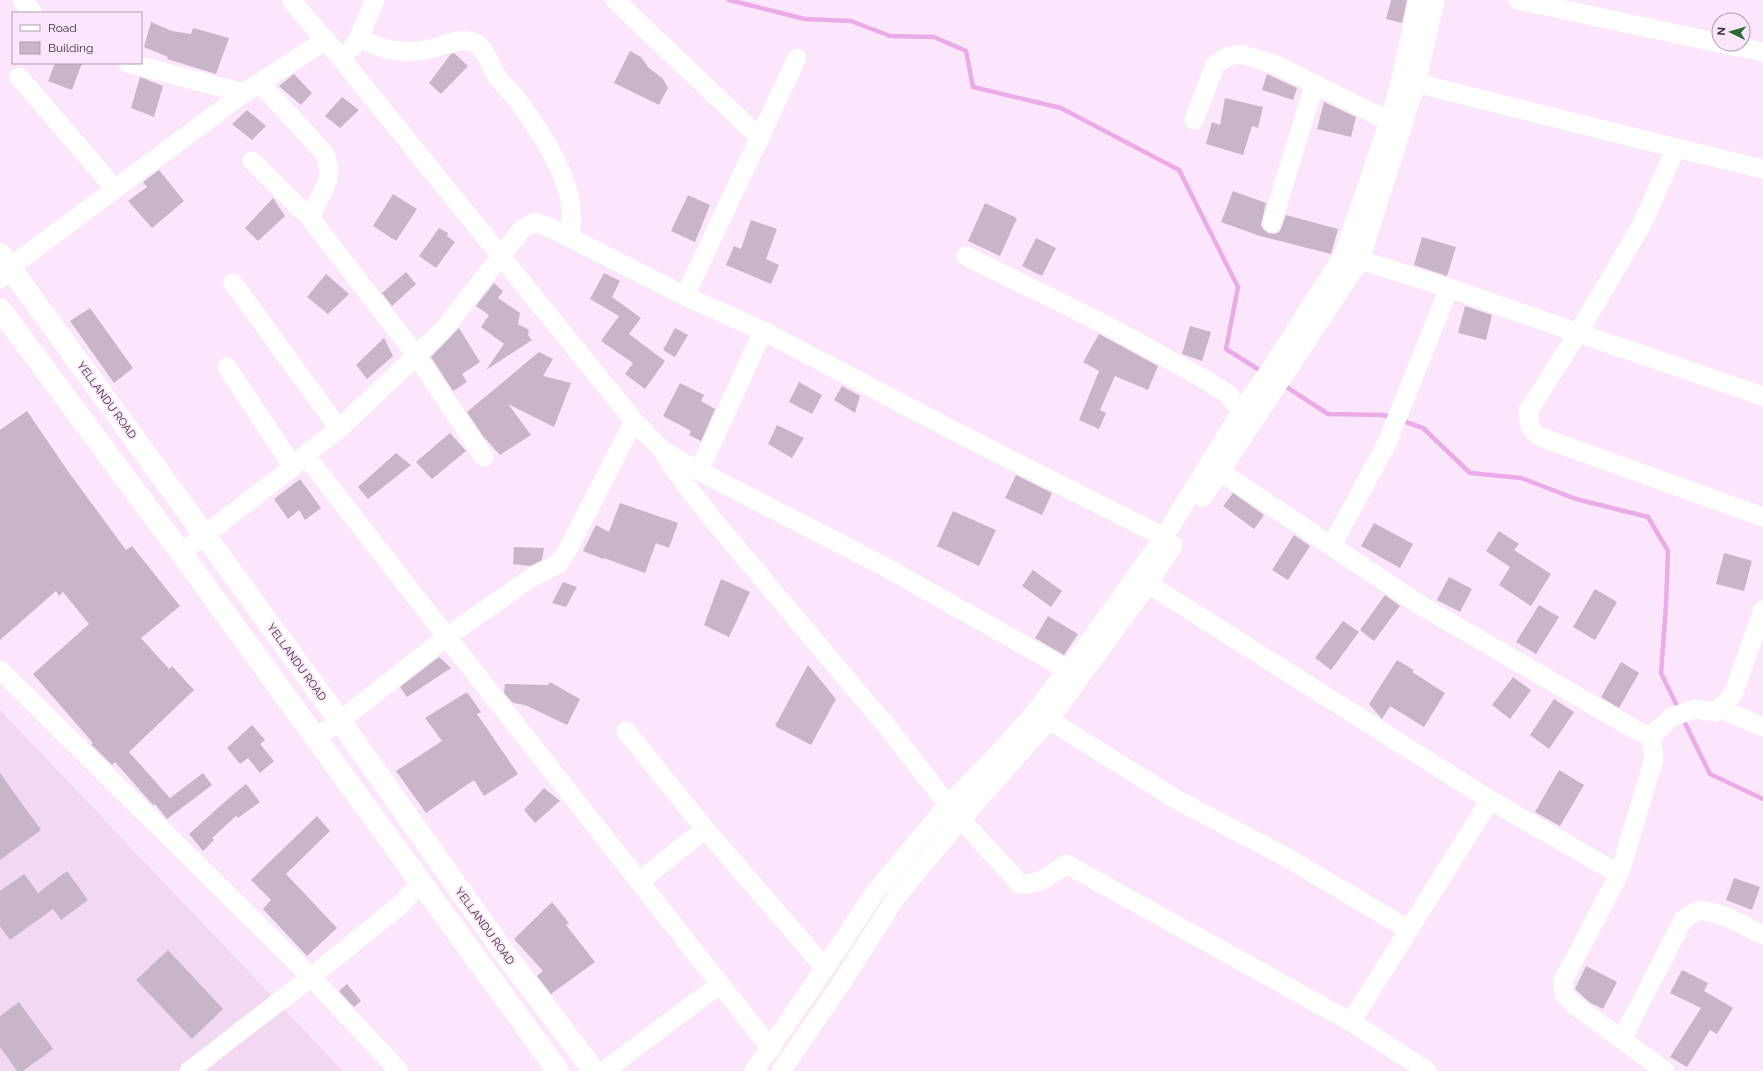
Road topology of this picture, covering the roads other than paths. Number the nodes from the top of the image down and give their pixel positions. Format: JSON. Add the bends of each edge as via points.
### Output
{"nodes":[{"id":1,"x":22,"y":0,"type":"edge"},
{"id":2,"x":291,"y":0,"type":"edge"},
{"id":3,"x":375,"y":0,"type":"edge"},
{"id":4,"x":615,"y":0,"type":"edge"},
{"id":5,"x":1418,"y":0,"type":"edge"},
{"id":6,"x":1435,"y":0,"type":"edge"},
{"id":7,"x":1518,"y":0,"type":"edge"},
{"id":8,"x":32,"y":12,"type":"edge"},
{"id":9,"x":359,"y":37,"type":"junction"},
{"id":10,"x":326,"y":40,"type":"junction"},
{"id":11,"x":1711,"y":41,"type":"edge"},
{"id":12,"x":1751,"y":49,"type":"edge"},
{"id":13,"x":1763,"y":52,"type":"edge"},
{"id":14,"x":797,"y":58,"type":"dead end"},
{"id":15,"x":344,"y":62,"type":"junction"},
{"id":16,"x":132,"y":64,"type":"edge"},
{"id":17,"x":19,"y":77,"type":"dead end"},
{"id":18,"x":260,"y":83,"type":"junction"},
{"id":19,"x":1416,"y":83,"type":"junction"},
{"id":20,"x":1314,"y":85,"type":"junction"},
{"id":21,"x":244,"y":93,"type":"junction"},
{"id":22,"x":1194,"y":120,"type":"dead end"},
{"id":23,"x":1389,"y":121,"type":"junction"},
{"id":24,"x":760,"y":138,"type":"junction"},
{"id":25,"x":1676,"y":148,"type":"junction"},
{"id":26,"x":252,"y":161,"type":"dead end"},
{"id":27,"x":1763,"y":169,"type":"edge"},
{"id":28,"x":115,"y":189,"type":"junction"},
{"id":29,"x":310,"y":218,"type":"junction"},
{"id":30,"x":1272,"y":223,"type":"dead end"},
{"id":31,"x":571,"y":238,"type":"junction"},
{"id":32,"x":966,"y":256,"type":"dead end"},
{"id":33,"x":501,"y":258,"type":"junction"},
{"id":34,"x":1360,"y":260,"type":"junction"},
{"id":35,"x":3,"y":267,"type":"edge"},
{"id":36,"x":232,"y":284,"type":"dead end"},
{"id":37,"x":1449,"y":288,"type":"junction"},
{"id":38,"x":685,"y":296,"type":"junction"},
{"id":39,"x":0,"y":309,"type":"edge"},
{"id":40,"x":763,"y":331,"type":"junction"},
{"id":41,"x":1578,"y":333,"type":"junction"},
{"id":42,"x":416,"y":355,"type":"junction"},
{"id":43,"x":227,"y":367,"type":"dead end"},
{"id":44,"x":1279,"y":370,"type":"junction"},
{"id":45,"x":1763,"y":396,"type":"edge"},
{"id":46,"x":1249,"y":408,"type":"junction"},
{"id":47,"x":634,"y":421,"type":"junction"},
{"id":48,"x":339,"y":430,"type":"junction"},
{"id":49,"x":663,"y":451,"type":"junction"},
{"id":50,"x":484,"y":457,"type":"dead end"},
{"id":51,"x":299,"y":461,"type":"junction"},
{"id":52,"x":699,"y":471,"type":"junction"},
{"id":53,"x":1219,"y":471,"type":"junction"},
{"id":54,"x":1763,"y":517,"type":"edge"},
{"id":55,"x":205,"y":535,"type":"junction"},
{"id":56,"x":1164,"y":537,"type":"junction"},
{"id":57,"x":1332,"y":545,"type":"junction"},
{"id":58,"x":181,"y":553,"type":"junction"},
{"id":59,"x":1148,"y":584,"type":"junction"},
{"id":60,"x":1761,"y":620,"type":"edge"},
{"id":61,"x":446,"y":637,"type":"junction"},
{"id":62,"x":0,"y":670,"type":"edge"},
{"id":63,"x":1068,"y":670,"type":"junction"},
{"id":64,"x":1719,"y":708,"type":"junction"},
{"id":65,"x":1049,"y":720,"type":"junction"},
{"id":66,"x":340,"y":721,"type":"junction"},
{"id":67,"x":1763,"y":727,"type":"edge"},
{"id":68,"x":626,"y":731,"type":"dead end"},
{"id":69,"x":1651,"y":737,"type":"junction"},
{"id":70,"x":315,"y":738,"type":"junction"},
{"id":71,"x":1490,"y":800,"type":"junction"},
{"id":72,"x":948,"y":805,"type":"junction"},
{"id":73,"x":961,"y":819,"type":"junction"},
{"id":74,"x":705,"y":829,"type":"junction"},
{"id":75,"x":1619,"y":874,"type":"junction"},
{"id":76,"x":640,"y":881,"type":"junction"},
{"id":77,"x":421,"y":883,"type":"junction"},
{"id":78,"x":1409,"y":930,"type":"junction"},
{"id":79,"x":1763,"y":935,"type":"edge"},
{"id":80,"x":825,"y":968,"type":"junction"},
{"id":81,"x":311,"y":978,"type":"junction"},
{"id":82,"x":720,"y":984,"type":"junction"},
{"id":83,"x":1351,"y":1022,"type":"junction"},
{"id":84,"x":1622,"y":1040,"type":"junction"},
{"id":85,"x":770,"y":1049,"type":"junction"},
{"id":86,"x":188,"y":1071,"type":"edge"},
{"id":87,"x":399,"y":1071,"type":"edge"},
{"id":88,"x":558,"y":1071,"type":"edge"},
{"id":89,"x":594,"y":1071,"type":"edge"},
{"id":90,"x":604,"y":1071,"type":"edge"},
{"id":91,"x":754,"y":1071,"type":"edge"},
{"id":92,"x":781,"y":1071,"type":"edge"},
{"id":93,"x":1427,"y":1071,"type":"edge"},
{"id":94,"x":1665,"y":1071,"type":"edge"}],
"edges":[{"from":1,"to":8,"type":"street"},
{"from":2,"to":10,"type":"street"},
{"from":3,"to":9,"type":"street"},
{"from":4,"to":24,"type":"street"},
{"from":5,"to":23,"type":"street"},
{"from":6,"to":19,"type":"street"},
{"from":7,"to":11,"type":"street"},
{"from":9,"to":15,"type":"street"},
{"from":9,"to":31,"type":"street","via":[[386,50],[412,52],[455,41],[471,41],[482,48],[497,78],[515,98],[557,161],[571,208]]},
{"from":10,"to":15,"type":"street"},
{"from":10,"to":18,"type":"street"},
{"from":12,"to":13,"type":"street"},
{"from":14,"to":24,"type":"street"},
{"from":15,"to":33,"type":"street"},
{"from":16,"to":21,"type":"street"},
{"from":17,"to":28,"type":"street"},
{"from":18,"to":21,"type":"street"},
{"from":18,"to":29,"type":"street","via":[[325,154],[330,169],[328,180]]},
{"from":19,"to":25,"type":"street"},
{"from":19,"to":34,"type":"street"},
{"from":20,"to":22,"type":"street","via":[[1276,65],[1240,54],[1226,57],[1215,65]]},
{"from":20,"to":23,"type":"street"},
{"from":20,"to":30,"type":"street"},
{"from":21,"to":28,"type":"street"},
{"from":23,"to":44,"type":"street","via":[[1343,255]]},
{"from":24,"to":38,"type":"street"},
{"from":25,"to":27,"type":"street"},
{"from":25,"to":41,"type":"street","via":[[1641,226]]},
{"from":26,"to":29,"type":"street"},
{"from":28,"to":35,"type":"street"},
{"from":29,"to":42,"type":"street"},
{"from":31,"to":33,"type":"street","via":[[534,222],[522,229]]},
{"from":31,"to":38,"type":"street"},
{"from":32,"to":46,"type":"street","via":[[1108,326],[1204,379]]},
{"from":33,"to":42,"type":"street","via":[[443,330]]},
{"from":33,"to":47,"type":"street"},
{"from":34,"to":37,"type":"street"},
{"from":34,"to":44,"type":"street"},
{"from":35,"to":55,"type":"main road","name":"YELLANDU ROAD","via":[[53,326]]},
{"from":36,"to":48,"type":"street"},
{"from":37,"to":41,"type":"street"},
{"from":37,"to":57,"type":"street","via":[[1387,443]]},
{"from":38,"to":40,"type":"street"},
{"from":39,"to":58,"type":"main road"},
{"from":40,"to":52,"type":"street"},
{"from":40,"to":56,"type":"street"},
{"from":41,"to":45,"type":"street"},
{"from":41,"to":54,"type":"street","via":[[1528,411],[1529,425],[1533,432],[1543,438]]},
{"from":42,"to":48,"type":"street"},
{"from":42,"to":50,"type":"street"},
{"from":43,"to":51,"type":"street"},
{"from":44,"to":46,"type":"street"},
{"from":46,"to":53,"type":"street"},
{"from":46,"to":56,"type":"street"},
{"from":47,"to":49,"type":"street"},
{"from":47,"to":61,"type":"street","via":[[558,564],[534,576]]},
{"from":48,"to":51,"type":"street"},
{"from":49,"to":52,"type":"street"},
{"from":49,"to":72,"type":"street","via":[[675,471],[713,520],[888,728]]},
{"from":51,"to":55,"type":"street"},
{"from":51,"to":61,"type":"street"},
{"from":52,"to":63,"type":"street","via":[[887,568]]},
{"from":53,"to":57,"type":"street"},
{"from":53,"to":59,"type":"street"},
{"from":55,"to":58,"type":"street"},
{"from":55,"to":66,"type":"main road","name":"YELLANDU ROAD"},
{"from":56,"to":63,"type":"street"},
{"from":57,"to":69,"type":"street","via":[[1420,605]]},
{"from":58,"to":70,"type":"main road"},
{"from":59,"to":65,"type":"street"},
{"from":59,"to":71,"type":"street"},
{"from":60,"to":64,"type":"street","via":[[1734,692]]},
{"from":61,"to":66,"type":"street"},
{"from":61,"to":76,"type":"street"},
{"from":62,"to":81,"type":"street"},
{"from":63,"to":72,"type":"street","via":[[1036,712]]},
{"from":64,"to":67,"type":"street"},
{"from":64,"to":69,"type":"street","via":[[1714,712],[1696,709],[1671,717]]},
{"from":65,"to":73,"type":"street"},
{"from":65,"to":78,"type":"street","via":[[1179,801],[1286,857]]},
{"from":66,"to":70,"type":"street"},
{"from":66,"to":89,"type":"main road","name":"YELLANDU ROAD","via":[[505,954]]},
{"from":68,"to":74,"type":"street"},
{"from":69,"to":75,"type":"street","via":[[1654,759]]},
{"from":70,"to":77,"type":"main road"},
{"from":71,"to":75,"type":"street"},
{"from":71,"to":78,"type":"street"},
{"from":72,"to":73,"type":"street"},
{"from":72,"to":80,"type":"street","via":[[875,892]]},
{"from":73,"to":83,"type":"street","via":[[1020,884],[1032,885],[1048,878],[1066,864]]},
{"from":73,"to":92,"type":"street","via":[[897,896]]},
{"from":74,"to":76,"type":"street"},
{"from":74,"to":80,"type":"street"},
{"from":75,"to":84,"type":"street","via":[[1563,981],[1564,994],[1573,1004]]},
{"from":76,"to":82,"type":"street"},
{"from":77,"to":81,"type":"street","via":[[399,906]]},
{"from":77,"to":88,"type":"main road"},
{"from":78,"to":83,"type":"street"},
{"from":79,"to":84,"type":"street","via":[[1714,913],[1699,911],[1690,914],[1683,920]]},
{"from":80,"to":85,"type":"street"},
{"from":81,"to":86,"type":"street"},
{"from":81,"to":87,"type":"street"},
{"from":82,"to":85,"type":"street"},
{"from":82,"to":90,"type":"street"},
{"from":83,"to":93,"type":"street"},
{"from":84,"to":94,"type":"street"},
{"from":85,"to":91,"type":"street"}]}
